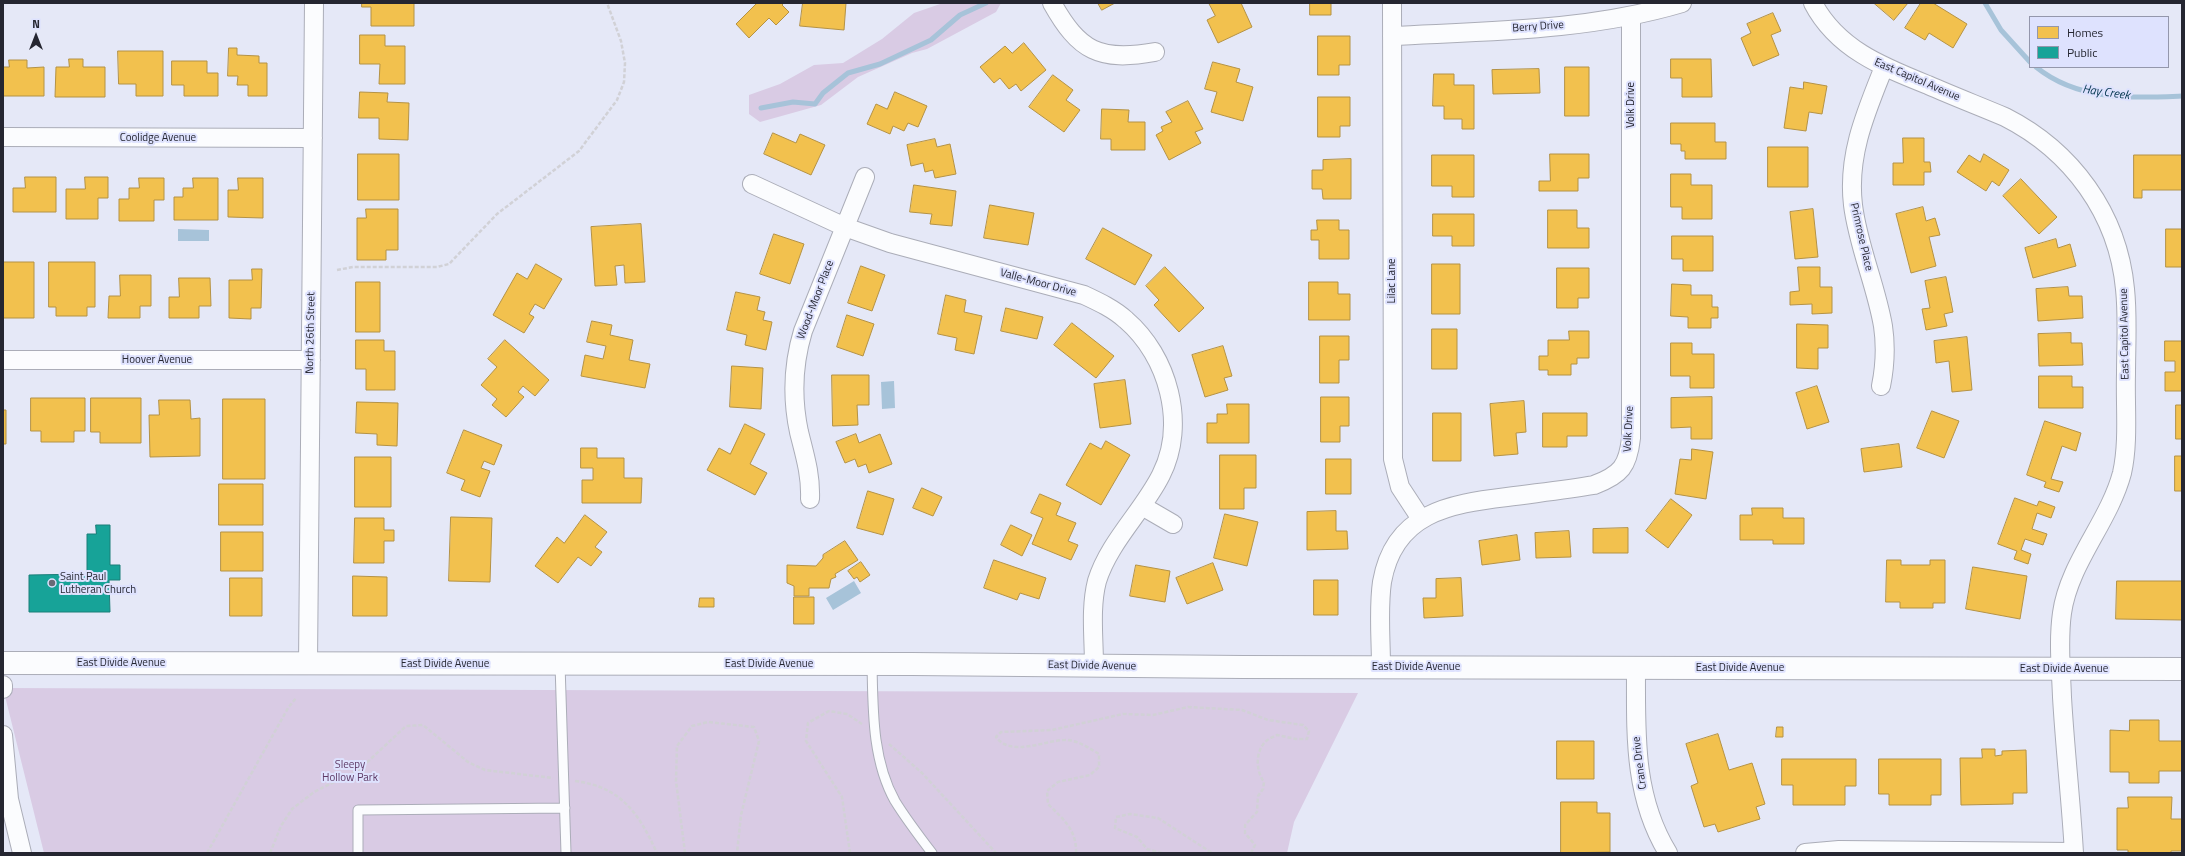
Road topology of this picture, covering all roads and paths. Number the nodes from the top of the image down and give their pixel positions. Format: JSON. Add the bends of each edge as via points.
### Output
{"nodes":[{"id":1,"x":314,"y":3,"type":"edge"},
{"id":2,"x":607,"y":3,"type":"edge"},
{"id":3,"x":1052,"y":3,"type":"edge"},
{"id":4,"x":1392,"y":3,"type":"edge"},
{"id":5,"x":1682,"y":3,"type":"edge"},
{"id":6,"x":1813,"y":3,"type":"edge"},
{"id":7,"x":1631,"y":16,"type":"junction"},
{"id":8,"x":1392,"y":36,"type":"junction"},
{"id":9,"x":1154,"y":52,"type":"dead end"},
{"id":10,"x":1884,"y":67,"type":"junction"},
{"id":11,"x":3,"y":137,"type":"edge"},
{"id":12,"x":313,"y":138,"type":"junction"},
{"id":13,"x":865,"y":177,"type":"dead end"},
{"id":14,"x":752,"y":184,"type":"dead end"},
{"id":15,"x":845,"y":227,"type":"junction"},
{"id":16,"x":337,"y":270,"type":"dead end"},
{"id":17,"x":3,"y":360,"type":"edge"},
{"id":18,"x":311,"y":360,"type":"junction"},
{"id":19,"x":1881,"y":386,"type":"dead end"},
{"id":20,"x":810,"y":499,"type":"dead end"},
{"id":21,"x":1142,"y":506,"type":"junction"},
{"id":22,"x":1421,"y":519,"type":"junction"},
{"id":23,"x":1173,"y":524,"type":"dead end"},
{"id":24,"x":3,"y":662,"type":"edge"},
{"id":25,"x":308,"y":663,"type":"junction"},
{"id":26,"x":560,"y":664,"type":"junction"},
{"id":27,"x":872,"y":664,"type":"junction"},
{"id":28,"x":1094,"y":666,"type":"junction"},
{"id":29,"x":1381,"y":667,"type":"junction"},
{"id":30,"x":1636,"y":668,"type":"junction"},
{"id":31,"x":2060,"y":669,"type":"junction"},
{"id":32,"x":2182,"y":669,"type":"edge"},
{"id":33,"x":3,"y":685,"type":"edge"},
{"id":34,"x":3,"y":688,"type":"edge"},
{"id":35,"x":296,"y":698,"type":"dead end"},
{"id":36,"x":3,"y":735,"type":"edge"},
{"id":37,"x":564,"y":780,"type":"junction"},
{"id":38,"x":565,"y":808,"type":"junction"},
{"id":39,"x":22,"y":853,"type":"edge"},
{"id":40,"x":207,"y":853,"type":"edge"},
{"id":41,"x":270,"y":853,"type":"edge"},
{"id":42,"x":358,"y":853,"type":"edge"},
{"id":43,"x":566,"y":853,"type":"edge"},
{"id":44,"x":657,"y":853,"type":"edge"},
{"id":45,"x":685,"y":853,"type":"edge"},
{"id":46,"x":737,"y":853,"type":"edge"},
{"id":47,"x":932,"y":853,"type":"edge"},
{"id":48,"x":1076,"y":853,"type":"edge"},
{"id":49,"x":1162,"y":853,"type":"edge"},
{"id":50,"x":1212,"y":853,"type":"edge"},
{"id":51,"x":1252,"y":853,"type":"edge"},
{"id":52,"x":1668,"y":853,"type":"edge"},
{"id":53,"x":1805,"y":853,"type":"edge"},
{"id":54,"x":2074,"y":853,"type":"edge"}],
"edges":[{"from":1,"to":12,"type":"street","name":"North 26th Street"},
{"from":2,"to":16,"type":"path","via":[[624,53],[624,82],[617,100],[579,151],[497,214],[449,264],[437,268]]},
{"from":3,"to":9,"type":"street","via":[[1063,22],[1085,46],[1118,56]]},
{"from":4,"to":8,"type":"street","name":"Lilac Lane"},
{"from":5,"to":7,"type":"street","name":"Berry Drive"},
{"from":6,"to":10,"type":"street","name":"East Capitol Avenue","via":[[1822,18],[1841,39],[1868,59]]},
{"from":7,"to":8,"type":"street","name":"Berry Drive","via":[[1561,26]]},
{"from":7,"to":22,"type":"street","name":"Volk Drive","via":[[1631,438],[1626,464],[1607,480],[1594,485],[1460,503],[1435,511]]},
{"from":8,"to":22,"type":"street","name":"Lilac Lane","via":[[1393,459],[1400,487]]},
{"from":10,"to":19,"type":"street","name":"Primrose Place","via":[[1857,139],[1852,188],[1856,222],[1883,324],[1885,354]]},
{"from":10,"to":31,"type":"street","name":"East Capitol Avenue","via":[[2005,116],[2035,135],[2064,159],[2090,191],[2107,218],[2117,247],[2126,302],[2124,460],[2114,496],[2067,594],[2061,618]]},
{"from":11,"to":12,"type":"street","name":"Coolidge Avenue"},
{"from":12,"to":18,"type":"street","name":"North 26th Street"},
{"from":13,"to":15,"type":"street","name":"Wood-Moor Place"},
{"from":14,"to":15,"type":"street","name":"Valle-Moor Drive"},
{"from":15,"to":20,"type":"street","name":"Wood-Moor Place","via":[[803,331],[795,368],[794,399],[799,432],[810,473]]},
{"from":15,"to":21,"type":"street","name":"Valle-Moor Drive","via":[[913,250],[1084,295],[1126,320],[1157,359],[1164,374],[1172,405],[1172,435],[1166,462]]},
{"from":17,"to":18,"type":"street","name":"Hoover Avenue"},
{"from":18,"to":25,"type":"street","name":"North 26th Street"},
{"from":21,"to":23,"type":"street"},
{"from":21,"to":28,"type":"street","name":"Valle-Moor Drive","via":[[1110,553],[1098,581],[1093,610]]},
{"from":22,"to":29,"type":"street","name":"Volk Drive","via":[[1400,539],[1386,568],[1381,590]]},
{"from":24,"to":25,"type":"street","name":"East Divide Avenue"},
{"from":25,"to":26,"type":"street","name":"East Divide Avenue"},
{"from":26,"to":27,"type":"street","name":"East Divide Avenue"},
{"from":26,"to":37,"type":"lane"},
{"from":27,"to":28,"type":"street","name":"East Divide Avenue"},
{"from":27,"to":47,"type":"lane","via":[[876,733],[885,774],[894,799]]},
{"from":28,"to":29,"type":"street","name":"East Divide Avenue"},
{"from":29,"to":30,"type":"street","name":"East Divide Avenue"},
{"from":30,"to":31,"type":"street","name":"East Divide Avenue"},
{"from":30,"to":52,"type":"street","name":"Crane Drive","via":[[1636,744],[1640,781],[1652,822]]},
{"from":31,"to":32,"type":"street","name":"East Divide Avenue"},
{"from":31,"to":54,"type":"street","name":"East Capitol Avenue"},
{"from":33,"to":34,"type":"street"},
{"from":35,"to":40,"type":"path"},
{"from":36,"to":39,"type":"street","via":[[9,799]]},
{"from":37,"to":38,"type":"lane"},
{"from":37,"to":41,"type":"path","via":[[485,770],[468,762],[423,725],[406,726],[360,769],[314,792],[292,809],[281,826]]},
{"from":37,"to":44,"type":"path","via":[[590,783],[626,802],[644,826]]},
{"from":38,"to":42,"type":"lane","via":[[358,810]]},
{"from":38,"to":43,"type":"lane"},
{"from":45,"to":46,"type":"path","via":[[676,781],[677,746],[692,726],[708,722],[754,727],[759,741],[740,815]]},
{"from":48,"to":51,"type":"path","via":[[1077,841],[1066,821],[1048,804],[1047,791],[1058,782],[1090,775],[1099,767],[1099,754],[1083,744],[1067,740],[1020,748],[999,741],[996,736],[1001,732],[1052,730],[1124,714],[1153,715],[1188,707],[1242,710],[1268,720],[1303,724],[1309,731],[1307,739],[1277,735],[1265,742],[1258,759],[1260,776],[1264,782],[1263,789],[1258,796],[1257,812],[1245,825],[1245,833],[1255,845]]},
{"from":49,"to":50,"type":"path","via":[[1147,849],[1137,837],[1115,828],[1116,817],[1130,814],[1158,818]]},
{"from":53,"to":54,"type":"street","via":[[1839,850]]}]}
